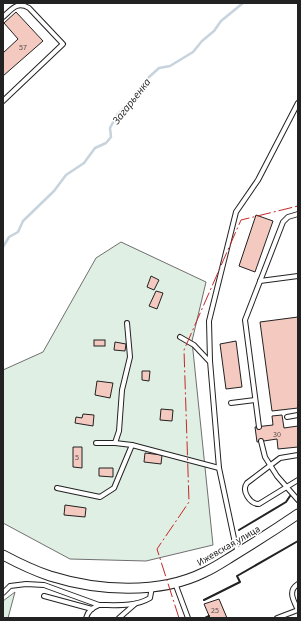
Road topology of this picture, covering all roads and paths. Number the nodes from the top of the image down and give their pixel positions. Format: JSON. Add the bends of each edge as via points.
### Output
{"nodes":[{"id":1,"x":3,"y":17,"type":"edge"},
{"id":2,"x":3,"y":101,"type":"edge"},
{"id":3,"x":298,"y":103,"type":"edge"},
{"id":4,"x":298,"y":214,"type":"edge"},
{"id":5,"x":298,"y":276,"type":"edge"},
{"id":6,"x":260,"y":281,"type":"junction"},
{"id":7,"x":127,"y":322,"type":"dead end"},
{"id":8,"x":180,"y":337,"type":"dead end"},
{"id":9,"x":210,"y":361,"type":"junction"},
{"id":10,"x":255,"y":400,"type":"junction"},
{"id":11,"x":230,"y":403,"type":"dead end"},
{"id":12,"x":298,"y":415,"type":"edge"},
{"id":13,"x":287,"y":417,"type":"dead end"},
{"id":14,"x":259,"y":427,"type":"dead end"},
{"id":15,"x":261,"y":441,"type":"dead end"},
{"id":16,"x":115,"y":442,"type":"junction"},
{"id":17,"x":96,"y":443,"type":"dead end"},
{"id":18,"x":132,"y":445,"type":"junction"},
{"id":19,"x":298,"y":455,"type":"edge"},
{"id":20,"x":270,"y":465,"type":"junction"},
{"id":21,"x":220,"y":468,"type":"junction"},
{"id":22,"x":298,"y":480,"type":"edge"},
{"id":23,"x":287,"y":487,"type":"junction"},
{"id":24,"x":57,"y":488,"type":"dead end"},
{"id":25,"x":298,"y":500,"type":"edge"},
{"id":26,"x":298,"y":514,"type":"edge"},
{"id":27,"x":239,"y":552,"type":"junction"},
{"id":28,"x":3,"y":555,"type":"edge"},
{"id":29,"x":175,"y":583,"type":"junction"},
{"id":30,"x":298,"y":584,"type":"edge"},
{"id":31,"x":152,"y":587,"type":"junction"},
{"id":32,"x":3,"y":593,"type":"edge"},
{"id":33,"x":44,"y":596,"type":"dead end"},
{"id":34,"x":136,"y":604,"type":"junction"},
{"id":35,"x":99,"y":605,"type":"junction"},
{"id":36,"x":92,"y":609,"type":"junction"},
{"id":37,"x":298,"y":610,"type":"edge"},
{"id":38,"x":86,"y":618,"type":"edge"},
{"id":39,"x":119,"y":618,"type":"edge"},
{"id":40,"x":188,"y":618,"type":"edge"},
{"id":41,"x":277,"y":618,"type":"edge"}],
"edges":[{"from":1,"to":2,"type":"lane","via":[[18,5],[29,8],[63,44]]},
{"from":3,"to":9,"type":"lane","via":[[258,180],[236,212],[209,321]]},
{"from":4,"to":6,"type":"lane","via":[[288,217],[283,222]]},
{"from":5,"to":6,"type":"lane"},
{"from":6,"to":10,"type":"lane","via":[[245,320]]},
{"from":7,"to":16,"type":"lane","via":[[130,357],[122,390],[119,431]]},
{"from":8,"to":9,"type":"lane","via":[[194,345]]},
{"from":9,"to":21,"type":"lane"},
{"from":10,"to":11,"type":"lane"},
{"from":10,"to":14,"type":"lane"},
{"from":12,"to":13,"type":"lane"},
{"from":15,"to":20,"type":"lane"},
{"from":16,"to":17,"type":"lane"},
{"from":16,"to":18,"type":"lane"},
{"from":18,"to":21,"type":"lane"},
{"from":18,"to":24,"type":"lane","via":[[114,488],[100,497]]},
{"from":19,"to":20,"type":"lane","via":[[280,458]]},
{"from":20,"to":23,"type":"lane"},
{"from":20,"to":23,"type":"lane","via":[[246,483],[245,493],[255,504],[259,504]]},
{"from":21,"to":27,"type":"lane"},
{"from":22,"to":23,"type":"lane"},
{"from":23,"to":25,"type":"lane"},
{"from":26,"to":27,"type":"street","name":"Ижевская улица"},
{"from":27,"to":29,"type":"street","name":"Ижевская улица","via":[[205,572]]},
{"from":28,"to":31,"type":"street","name":"Ижевская улица","via":[[50,576],[88,585]]},
{"from":29,"to":31,"type":"street","name":"Ижевская улица"},
{"from":29,"to":40,"type":"lane"},
{"from":30,"to":37,"type":"lane","via":[[292,591]]},
{"from":31,"to":34,"type":"lane","via":[[150,598]]},
{"from":32,"to":35,"type":"lane","via":[[10,586],[44,586]]},
{"from":33,"to":36,"type":"lane"},
{"from":34,"to":35,"type":"lane"},
{"from":34,"to":39,"type":"lane"},
{"from":35,"to":36,"type":"lane"},
{"from":36,"to":38,"type":"lane"},
{"from":37,"to":41,"type":"lane"}]}
